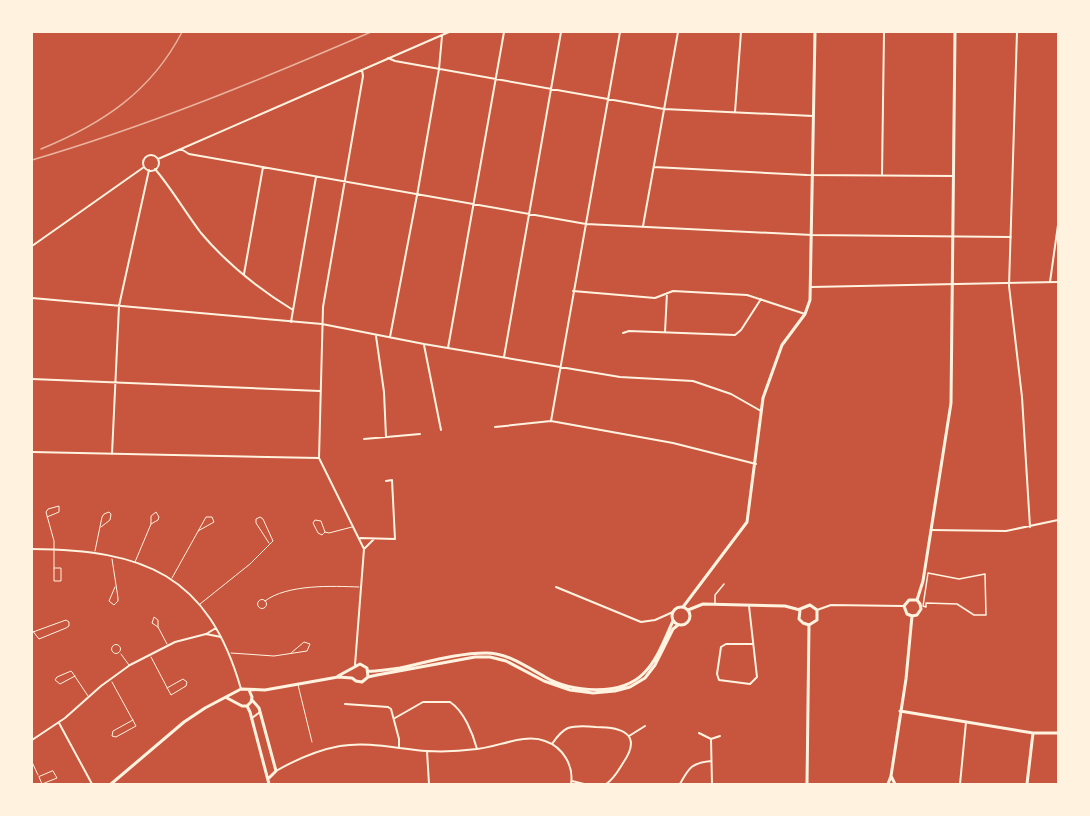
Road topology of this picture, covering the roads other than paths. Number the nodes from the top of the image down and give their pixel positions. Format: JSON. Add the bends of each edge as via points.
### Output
{"nodes":[{"id":1,"x":449,"y":32,"type":"edge"},
{"id":2,"x":504,"y":32,"type":"edge"},
{"id":3,"x":561,"y":32,"type":"edge"},
{"id":4,"x":620,"y":32,"type":"edge"},
{"id":5,"x":678,"y":32,"type":"edge"},
{"id":6,"x":741,"y":32,"type":"edge"},
{"id":7,"x":815,"y":32,"type":"edge"},
{"id":8,"x":884,"y":32,"type":"edge"},
{"id":9,"x":955,"y":32,"type":"edge"},
{"id":10,"x":1017,"y":32,"type":"edge"},
{"id":11,"x":442,"y":35,"type":"junction"},
{"id":12,"x":388,"y":58,"type":"junction"},
{"id":13,"x":439,"y":69,"type":"junction"},
{"id":14,"x":362,"y":70,"type":"junction"},
{"id":15,"x":496,"y":78,"type":"junction"},
{"id":16,"x":551,"y":88,"type":"junction"},
{"id":17,"x":608,"y":99,"type":"junction"},
{"id":18,"x":664,"y":109,"type":"junction"},
{"id":19,"x":735,"y":112,"type":"junction"},
{"id":20,"x":814,"y":116,"type":"junction"},
{"id":21,"x":181,"y":149,"type":"junction"},
{"id":22,"x":158,"y":159,"type":"junction"},
{"id":23,"x":144,"y":167,"type":"junction"},
{"id":24,"x":263,"y":167,"type":"junction"},
{"id":25,"x":654,"y":167,"type":"junction"},
{"id":26,"x":155,"y":169,"type":"junction"},
{"id":27,"x":149,"y":170,"type":"junction"},
{"id":28,"x":813,"y":174,"type":"junction"},
{"id":29,"x":882,"y":175,"type":"junction"},
{"id":30,"x":954,"y":176,"type":"junction"},
{"id":31,"x":316,"y":177,"type":"junction"},
{"id":32,"x":344,"y":182,"type":"junction"},
{"id":33,"x":417,"y":195,"type":"junction"},
{"id":34,"x":473,"y":205,"type":"junction"},
{"id":35,"x":529,"y":214,"type":"junction"},
{"id":36,"x":586,"y":224,"type":"junction"},
{"id":37,"x":1059,"y":225,"type":"edge"},
{"id":38,"x":644,"y":226,"type":"junction"},
{"id":39,"x":812,"y":235,"type":"junction"},
{"id":40,"x":953,"y":237,"type":"junction"},
{"id":41,"x":1011,"y":237,"type":"junction"},
{"id":42,"x":32,"y":246,"type":"edge"},
{"id":43,"x":244,"y":275,"type":"junction"},
{"id":44,"x":1010,"y":282,"type":"junction"},
{"id":45,"x":1050,"y":282,"type":"junction"},
{"id":46,"x":1059,"y":282,"type":"edge"},
{"id":47,"x":952,"y":284,"type":"junction"},
{"id":48,"x":811,"y":287,"type":"junction"},
{"id":49,"x":573,"y":291,"type":"junction"},
{"id":50,"x":668,"y":293,"type":"junction"},
{"id":51,"x":32,"y":298,"type":"edge"},
{"id":52,"x":761,"y":299,"type":"junction"},
{"id":53,"x":119,"y":306,"type":"junction"},
{"id":54,"x":293,"y":310,"type":"junction"},
{"id":55,"x":805,"y":314,"type":"junction"},
{"id":56,"x":291,"y":322,"type":"junction"},
{"id":57,"x":322,"y":324,"type":"junction"},
{"id":58,"x":623,"y":333,"type":"dead end"},
{"id":59,"x":665,"y":333,"type":"junction"},
{"id":60,"x":376,"y":335,"type":"junction"},
{"id":61,"x":390,"y":337,"type":"junction"},
{"id":62,"x":424,"y":344,"type":"junction"},
{"id":63,"x":448,"y":348,"type":"junction"},
{"id":64,"x":504,"y":357,"type":"junction"},
{"id":65,"x":561,"y":368,"type":"junction"},
{"id":66,"x":32,"y":379,"type":"edge"},
{"id":67,"x":114,"y":383,"type":"junction"},
{"id":68,"x":320,"y":391,"type":"junction"},
{"id":69,"x":761,"y":411,"type":"junction"},
{"id":70,"x":551,"y":422,"type":"junction"},
{"id":71,"x":495,"y":427,"type":"dead end"},
{"id":72,"x":441,"y":430,"type":"dead end"},
{"id":73,"x":420,"y":434,"type":"dead end"},
{"id":74,"x":386,"y":437,"type":"junction"},
{"id":75,"x":364,"y":439,"type":"dead end"},
{"id":76,"x":32,"y":452,"type":"edge"},
{"id":77,"x":112,"y":454,"type":"junction"},
{"id":78,"x":319,"y":458,"type":"junction"},
{"id":79,"x":756,"y":464,"type":"junction"},
{"id":80,"x":386,"y":481,"type":"dead end"},
{"id":81,"x":47,"y":517,"type":"junction"},
{"id":82,"x":1059,"y":520,"type":"edge"},
{"id":83,"x":151,"y":524,"type":"dead end"},
{"id":84,"x":353,"y":526,"type":"junction"},
{"id":85,"x":101,"y":527,"type":"junction"},
{"id":86,"x":1030,"y":527,"type":"junction"},
{"id":87,"x":931,"y":530,"type":"junction"},
{"id":88,"x":198,"y":531,"type":"junction"},
{"id":89,"x":325,"y":532,"type":"junction"},
{"id":90,"x":359,"y":538,"type":"junction"},
{"id":91,"x":377,"y":538,"type":"junction"},
{"id":92,"x":269,"y":543,"type":"junction"},
{"id":93,"x":32,"y":549,"type":"edge"},
{"id":94,"x":54,"y":549,"type":"junction"},
{"id":95,"x":364,"y":549,"type":"junction"},
{"id":96,"x":95,"y":553,"type":"junction"},
{"id":97,"x":111,"y":556,"type":"junction"},
{"id":98,"x":135,"y":562,"type":"junction"},
{"id":99,"x":54,"y":568,"type":"junction"},
{"id":100,"x":930,"y":573,"type":"joint"},
{"id":101,"x":172,"y":578,"type":"junction"},
{"id":102,"x":724,"y":584,"type":"dead end"},
{"id":103,"x":115,"y":587,"type":"junction"},
{"id":104,"x":361,"y":587,"type":"junction"},
{"id":105,"x":556,"y":587,"type":"dead end"},
{"id":106,"x":917,"y":600,"type":"junction"},
{"id":107,"x":265,"y":601,"type":"dead end"},
{"id":108,"x":200,"y":604,"type":"junction"},
{"id":109,"x":715,"y":605,"type":"junction"},
{"id":110,"x":749,"y":606,"type":"junction"},
{"id":111,"x":904,"y":606,"type":"junction"},
{"id":112,"x":683,"y":607,"type":"junction"},
{"id":113,"x":688,"y":610,"type":"junction"},
{"id":114,"x":800,"y":610,"type":"junction"},
{"id":115,"x":817,"y":610,"type":"junction"},
{"id":116,"x":673,"y":612,"type":"junction"},
{"id":117,"x":912,"y":616,"type":"junction"},
{"id":118,"x":673,"y":621,"type":"junction"},
{"id":119,"x":678,"y":625,"type":"junction"},
{"id":120,"x":809,"y":625,"type":"junction"},
{"id":121,"x":158,"y":627,"type":"dead end"},
{"id":122,"x":216,"y":627,"type":"junction"},
{"id":123,"x":32,"y":631,"type":"edge"},
{"id":124,"x":206,"y":634,"type":"junction"},
{"id":125,"x":221,"y":637,"type":"junction"},
{"id":126,"x":753,"y":644,"type":"junction"},
{"id":127,"x":168,"y":645,"type":"junction"},
{"id":128,"x":120,"y":652,"type":"dead end"},
{"id":129,"x":228,"y":653,"type":"junction"},
{"id":130,"x":291,"y":653,"type":"junction"},
{"id":131,"x":149,"y":655,"type":"junction"},
{"id":132,"x":130,"y":665,"type":"junction"},
{"id":133,"x":355,"y":665,"type":"junction"},
{"id":134,"x":351,"y":670,"type":"junction"},
{"id":135,"x":368,"y":671,"type":"junction"},
{"id":136,"x":75,"y":676,"type":"junction"},
{"id":137,"x":338,"y":676,"type":"junction"},
{"id":138,"x":368,"y":677,"type":"junction"},
{"id":139,"x":352,"y":678,"type":"junction"},
{"id":140,"x":110,"y":679,"type":"junction"},
{"id":141,"x":298,"y":683,"type":"junction"},
{"id":142,"x":167,"y":688,"type":"junction"},
{"id":143,"x":241,"y":689,"type":"junction"},
{"id":144,"x":248,"y":690,"type":"junction"},
{"id":145,"x":265,"y":690,"type":"junction"},
{"id":146,"x":236,"y":693,"type":"junction"},
{"id":147,"x":88,"y":697,"type":"junction"},
{"id":148,"x":252,"y":697,"type":"junction"},
{"id":149,"x":226,"y":698,"type":"junction"},
{"id":150,"x":236,"y":701,"type":"junction"},
{"id":151,"x":345,"y":704,"type":"dead end"},
{"id":152,"x":247,"y":706,"type":"junction"},
{"id":153,"x":260,"y":711,"type":"junction"},
{"id":154,"x":900,"y":711,"type":"junction"},
{"id":155,"x":252,"y":718,"type":"junction"},
{"id":156,"x":395,"y":718,"type":"junction"},
{"id":157,"x":133,"y":720,"type":"junction"},
{"id":158,"x":966,"y":722,"type":"junction"},
{"id":159,"x":59,"y":723,"type":"junction"},
{"id":160,"x":645,"y":726,"type":"dead end"},
{"id":161,"x":32,"y":732,"type":"edge"},
{"id":162,"x":699,"y":733,"type":"dead end"},
{"id":163,"x":1033,"y":733,"type":"junction"},
{"id":164,"x":1059,"y":733,"type":"edge"},
{"id":165,"x":629,"y":736,"type":"junction"},
{"id":166,"x":720,"y":736,"type":"dead end"},
{"id":167,"x":36,"y":738,"type":"junction"},
{"id":168,"x":267,"y":738,"type":"junction"},
{"id":169,"x":711,"y":739,"type":"junction"},
{"id":170,"x":32,"y":740,"type":"edge"},
{"id":171,"x":258,"y":741,"type":"junction"},
{"id":172,"x":312,"y":742,"type":"dead end"},
{"id":173,"x":552,"y":744,"type":"junction"},
{"id":174,"x":398,"y":748,"type":"junction"},
{"id":175,"x":477,"y":749,"type":"junction"},
{"id":176,"x":427,"y":751,"type":"junction"},
{"id":177,"x":711,"y":760,"type":"junction"},
{"id":178,"x":32,"y":762,"type":"edge"},
{"id":179,"x":276,"y":771,"type":"junction"},
{"id":180,"x":891,"y":776,"type":"junction"},
{"id":181,"x":39,"y":777,"type":"junction"},
{"id":182,"x":268,"y":779,"type":"junction"},
{"id":183,"x":571,"y":783,"type":"edge"},
{"id":184,"x":92,"y":784,"type":"edge"},
{"id":185,"x":111,"y":784,"type":"edge"},
{"id":186,"x":264,"y":784,"type":"edge"},
{"id":187,"x":269,"y":784,"type":"edge"},
{"id":188,"x":429,"y":784,"type":"edge"},
{"id":189,"x":584,"y":784,"type":"edge"},
{"id":190,"x":606,"y":784,"type":"edge"},
{"id":191,"x":680,"y":784,"type":"edge"},
{"id":192,"x":712,"y":784,"type":"edge"},
{"id":193,"x":807,"y":784,"type":"edge"},
{"id":194,"x":888,"y":784,"type":"edge"},
{"id":195,"x":895,"y":784,"type":"edge"},
{"id":196,"x":960,"y":784,"type":"edge"},
{"id":197,"x":1027,"y":784,"type":"edge"}],
"edges":[{"from":1,"to":11,"type":"street"},
{"from":2,"to":15,"type":"street"},
{"from":3,"to":16,"type":"street"},
{"from":4,"to":17,"type":"street"},
{"from":5,"to":18,"type":"street"},
{"from":6,"to":19,"type":"street"},
{"from":7,"to":20,"type":"street"},
{"from":8,"to":29,"type":"street"},
{"from":9,"to":30,"type":"street"},
{"from":10,"to":41,"type":"street"},
{"from":11,"to":12,"type":"street"},
{"from":11,"to":13,"type":"street"},
{"from":12,"to":13,"type":"street"},
{"from":12,"to":14,"type":"street"},
{"from":13,"to":15,"type":"street"},
{"from":13,"to":33,"type":"street"},
{"from":14,"to":21,"type":"street"},
{"from":14,"to":32,"type":"street"},
{"from":15,"to":16,"type":"street"},
{"from":15,"to":34,"type":"street"},
{"from":16,"to":17,"type":"street"},
{"from":16,"to":35,"type":"street"},
{"from":17,"to":18,"type":"street"},
{"from":17,"to":36,"type":"street"},
{"from":18,"to":19,"type":"street"},
{"from":18,"to":25,"type":"street"},
{"from":19,"to":20,"type":"street"},
{"from":20,"to":28,"type":"street"},
{"from":21,"to":22,"type":"street"},
{"from":21,"to":24,"type":"street","via":[[189,154]]},
{"from":22,"to":23,"type":"street","via":[[147,156]]},
{"from":22,"to":26,"type":"street"},
{"from":23,"to":27,"type":"street"},
{"from":23,"to":42,"type":"street"},
{"from":24,"to":31,"type":"street"},
{"from":24,"to":43,"type":"street"},
{"from":25,"to":28,"type":"street"},
{"from":25,"to":38,"type":"street"},
{"from":26,"to":27,"type":"street"},
{"from":26,"to":43,"type":"street","via":[[202,233]]},
{"from":27,"to":53,"type":"street"},
{"from":28,"to":29,"type":"street"},
{"from":28,"to":39,"type":"street"},
{"from":29,"to":30,"type":"street"},
{"from":30,"to":40,"type":"street"},
{"from":31,"to":32,"type":"street"},
{"from":31,"to":54,"type":"street"},
{"from":32,"to":33,"type":"street"},
{"from":32,"to":57,"type":"street"},
{"from":33,"to":34,"type":"street"},
{"from":33,"to":61,"type":"street"},
{"from":34,"to":35,"type":"street"},
{"from":34,"to":63,"type":"street"},
{"from":35,"to":36,"type":"street"},
{"from":35,"to":64,"type":"street"},
{"from":36,"to":38,"type":"street"},
{"from":36,"to":49,"type":"street"},
{"from":37,"to":45,"type":"street"},
{"from":38,"to":39,"type":"street"},
{"from":39,"to":40,"type":"street"},
{"from":39,"to":48,"type":"street"},
{"from":40,"to":41,"type":"street"},
{"from":40,"to":47,"type":"street"},
{"from":41,"to":44,"type":"street"},
{"from":43,"to":54,"type":"street"},
{"from":44,"to":45,"type":"street"},
{"from":44,"to":47,"type":"street"},
{"from":44,"to":86,"type":"street"},
{"from":45,"to":46,"type":"street"},
{"from":47,"to":48,"type":"street"},
{"from":47,"to":87,"type":"street","via":[[951,403]]},
{"from":48,"to":55,"type":"street"},
{"from":49,"to":50,"type":"street","via":[[655,298]]},
{"from":49,"to":65,"type":"street"},
{"from":50,"to":52,"type":"street","via":[[747,295]]},
{"from":50,"to":59,"type":"street"},
{"from":51,"to":53,"type":"street"},
{"from":52,"to":55,"type":"street"},
{"from":52,"to":59,"type":"street","via":[[735,335]]},
{"from":53,"to":56,"type":"street"},
{"from":53,"to":67,"type":"street"},
{"from":54,"to":56,"type":"street"},
{"from":55,"to":69,"type":"street","via":[[782,345]]},
{"from":56,"to":57,"type":"street"},
{"from":57,"to":60,"type":"street"},
{"from":57,"to":68,"type":"street"},
{"from":58,"to":59,"type":"street"},
{"from":60,"to":61,"type":"street"},
{"from":60,"to":74,"type":"street"},
{"from":61,"to":62,"type":"street"},
{"from":62,"to":63,"type":"street"},
{"from":62,"to":72,"type":"street"},
{"from":63,"to":64,"type":"street"},
{"from":64,"to":65,"type":"street"},
{"from":65,"to":69,"type":"street","via":[[636,379],[693,381],[731,394]]},
{"from":65,"to":70,"type":"street"},
{"from":66,"to":67,"type":"street"},
{"from":67,"to":68,"type":"street"},
{"from":67,"to":77,"type":"street"},
{"from":68,"to":78,"type":"street"},
{"from":69,"to":79,"type":"street"},
{"from":70,"to":71,"type":"street"},
{"from":70,"to":79,"type":"street","via":[[673,443]]},
{"from":73,"to":74,"type":"street"},
{"from":74,"to":75,"type":"street"},
{"from":76,"to":77,"type":"street"},
{"from":77,"to":78,"type":"street"},
{"from":78,"to":84,"type":"street"},
{"from":79,"to":112,"type":"street","via":[[747,524]]},
{"from":80,"to":91,"type":"street","via":[[392,480],[395,539]]},
{"from":81,"to":81,"type":"lane","via":[[59,512],[59,506],[48,509]]},
{"from":81,"to":94,"type":"lane"},
{"from":82,"to":86,"type":"street"},
{"from":83,"to":98,"type":"lane"},
{"from":84,"to":89,"type":"lane"},
{"from":84,"to":90,"type":"street"},
{"from":85,"to":85,"type":"lane","via":[[110,520],[109,512],[104,514]]},
{"from":85,"to":96,"type":"lane"},
{"from":86,"to":87,"type":"street","via":[[980,532]]},
{"from":87,"to":106,"type":"street"},
{"from":88,"to":88,"type":"lane","via":[[212,525],[212,518],[206,517]]},
{"from":88,"to":101,"type":"lane"},
{"from":89,"to":89,"type":"lane","via":[[321,521],[314,521],[318,533]]},
{"from":90,"to":91,"type":"street"},
{"from":90,"to":95,"type":"street"},
{"from":91,"to":95,"type":"street"},
{"from":92,"to":92,"type":"lane","via":[[256,523],[260,517],[273,538]]},
{"from":92,"to":108,"type":"lane","via":[[250,564]]},
{"from":93,"to":94,"type":"street"},
{"from":94,"to":96,"type":"street"},
{"from":94,"to":99,"type":"lane"},
{"from":95,"to":104,"type":"street"},
{"from":96,"to":97,"type":"street"},
{"from":97,"to":98,"type":"street"},
{"from":97,"to":103,"type":"lane"},
{"from":98,"to":101,"type":"street"},
{"from":99,"to":99,"type":"lane","via":[[61,568],[61,581],[54,581]]},
{"from":100,"to":100,"type":"street","via":[[959,579],[986,574],[986,615],[974,615],[957,604],[923,606]]},
{"from":101,"to":108,"type":"street"},
{"from":102,"to":109,"type":"street","via":[[715,595]]},
{"from":103,"to":103,"type":"lane","via":[[118,598],[114,605],[109,601]]},
{"from":104,"to":107,"type":"lane","via":[[320,586],[290,591]]},
{"from":104,"to":133,"type":"street"},
{"from":105,"to":116,"type":"street","via":[[641,622]]},
{"from":106,"to":111,"type":"street","via":[[909,600]]},
{"from":106,"to":117,"type":"street","via":[[921,609]]},
{"from":108,"to":122,"type":"street"},
{"from":109,"to":110,"type":"street"},
{"from":109,"to":113,"type":"street","via":[[697,605]]},
{"from":110,"to":114,"type":"street"},
{"from":110,"to":126,"type":"street"},
{"from":111,"to":115,"type":"street","via":[[831,605]]},
{"from":111,"to":117,"type":"street"},
{"from":112,"to":113,"type":"street"},
{"from":112,"to":116,"type":"street"},
{"from":113,"to":119,"type":"street","via":[[689,620]]},
{"from":114,"to":115,"type":"street","via":[[810,605]]},
{"from":114,"to":120,"type":"street","via":[[799,618]]},
{"from":115,"to":120,"type":"street","via":[[817,620]]},
{"from":116,"to":118,"type":"street"},
{"from":117,"to":154,"type":"street"},
{"from":118,"to":119,"type":"street"},
{"from":118,"to":135,"type":"street","via":[[643,675],[614,687],[564,686],[493,653]]},
{"from":119,"to":138,"type":"street","via":[[645,678],[615,691],[570,690],[490,657]]},
{"from":120,"to":193,"type":"street"},
{"from":121,"to":127,"type":"lane"},
{"from":122,"to":124,"type":"street"},
{"from":122,"to":125,"type":"street"},
{"from":123,"to":123,"type":"lane","via":[[66,620],[69,622],[66,628],[39,639]]},
{"from":124,"to":125,"type":"street"},
{"from":124,"to":127,"type":"street"},
{"from":125,"to":129,"type":"street"},
{"from":126,"to":126,"type":"street","via":[[721,647],[719,680],[750,684],[756,680]]},
{"from":127,"to":131,"type":"street"},
{"from":128,"to":132,"type":"lane"},
{"from":129,"to":130,"type":"lane"},
{"from":129,"to":143,"type":"street"},
{"from":130,"to":130,"type":"lane","via":[[307,651],[310,644],[304,642]]},
{"from":131,"to":132,"type":"street"},
{"from":131,"to":142,"type":"lane"},
{"from":132,"to":140,"type":"street"},
{"from":133,"to":134,"type":"street"},
{"from":133,"to":135,"type":"street","via":[[363,664]]},
{"from":134,"to":137,"type":"street"},
{"from":134,"to":139,"type":"street"},
{"from":135,"to":138,"type":"street"},
{"from":136,"to":136,"type":"lane","via":[[60,684],[56,680],[69,671]]},
{"from":136,"to":147,"type":"lane"},
{"from":137,"to":139,"type":"street"},
{"from":137,"to":141,"type":"street"},
{"from":138,"to":139,"type":"street","via":[[362,682]]},
{"from":140,"to":147,"type":"street"},
{"from":140,"to":157,"type":"lane"},
{"from":141,"to":145,"type":"street"},
{"from":141,"to":172,"type":"lane"},
{"from":142,"to":142,"type":"lane","via":[[183,679],[187,682],[171,695]]},
{"from":143,"to":144,"type":"street"},
{"from":143,"to":146,"type":"street"},
{"from":144,"to":145,"type":"street"},
{"from":144,"to":148,"type":"street"},
{"from":145,"to":148,"type":"street"},
{"from":146,"to":149,"type":"street"},
{"from":146,"to":150,"type":"street"},
{"from":147,"to":159,"type":"street"},
{"from":148,"to":152,"type":"street"},
{"from":148,"to":153,"type":"street"},
{"from":149,"to":150,"type":"street"},
{"from":149,"to":185,"type":"street","via":[[184,722]]},
{"from":150,"to":152,"type":"street"},
{"from":151,"to":156,"type":"street","via":[[388,706]]},
{"from":152,"to":155,"type":"street"},
{"from":153,"to":155,"type":"street"},
{"from":153,"to":168,"type":"street"},
{"from":154,"to":158,"type":"street"},
{"from":154,"to":180,"type":"street"},
{"from":155,"to":171,"type":"street"},
{"from":156,"to":174,"type":"street"},
{"from":156,"to":175,"type":"street","via":[[423,702],[450,702],[460,713]]},
{"from":157,"to":157,"type":"lane","via":[[113,731],[112,736],[136,726]]},
{"from":158,"to":163,"type":"street"},
{"from":158,"to":196,"type":"street"},
{"from":159,"to":167,"type":"street"},
{"from":159,"to":184,"type":"street"},
{"from":160,"to":165,"type":"street"},
{"from":161,"to":167,"type":"lane"},
{"from":162,"to":169,"type":"street"},
{"from":163,"to":164,"type":"street"},
{"from":163,"to":197,"type":"street"},
{"from":165,"to":173,"type":"street","via":[[616,728],[574,726]]},
{"from":165,"to":190,"type":"street","via":[[629,755]]},
{"from":166,"to":169,"type":"street"},
{"from":167,"to":170,"type":"street"},
{"from":168,"to":171,"type":"street","via":[[262,743]]},
{"from":168,"to":179,"type":"street"},
{"from":169,"to":177,"type":"street"},
{"from":171,"to":182,"type":"street"},
{"from":173,"to":175,"type":"street","via":[[529,739]]},
{"from":173,"to":183,"type":"street","via":[[567,760]]},
{"from":174,"to":176,"type":"street"},
{"from":174,"to":179,"type":"street","via":[[339,746]]},
{"from":175,"to":176,"type":"street"},
{"from":176,"to":188,"type":"street"},
{"from":177,"to":191,"type":"street","via":[[694,764]]},
{"from":177,"to":192,"type":"street"},
{"from":178,"to":181,"type":"lane"},
{"from":179,"to":182,"type":"street"},
{"from":180,"to":194,"type":"street"},
{"from":180,"to":195,"type":"street"},
{"from":181,"to":181,"type":"lane","via":[[53,771],[57,778],[42,784]]},
{"from":182,"to":186,"type":"street"},
{"from":182,"to":187,"type":"street"},
{"from":183,"to":189,"type":"street"}]}
